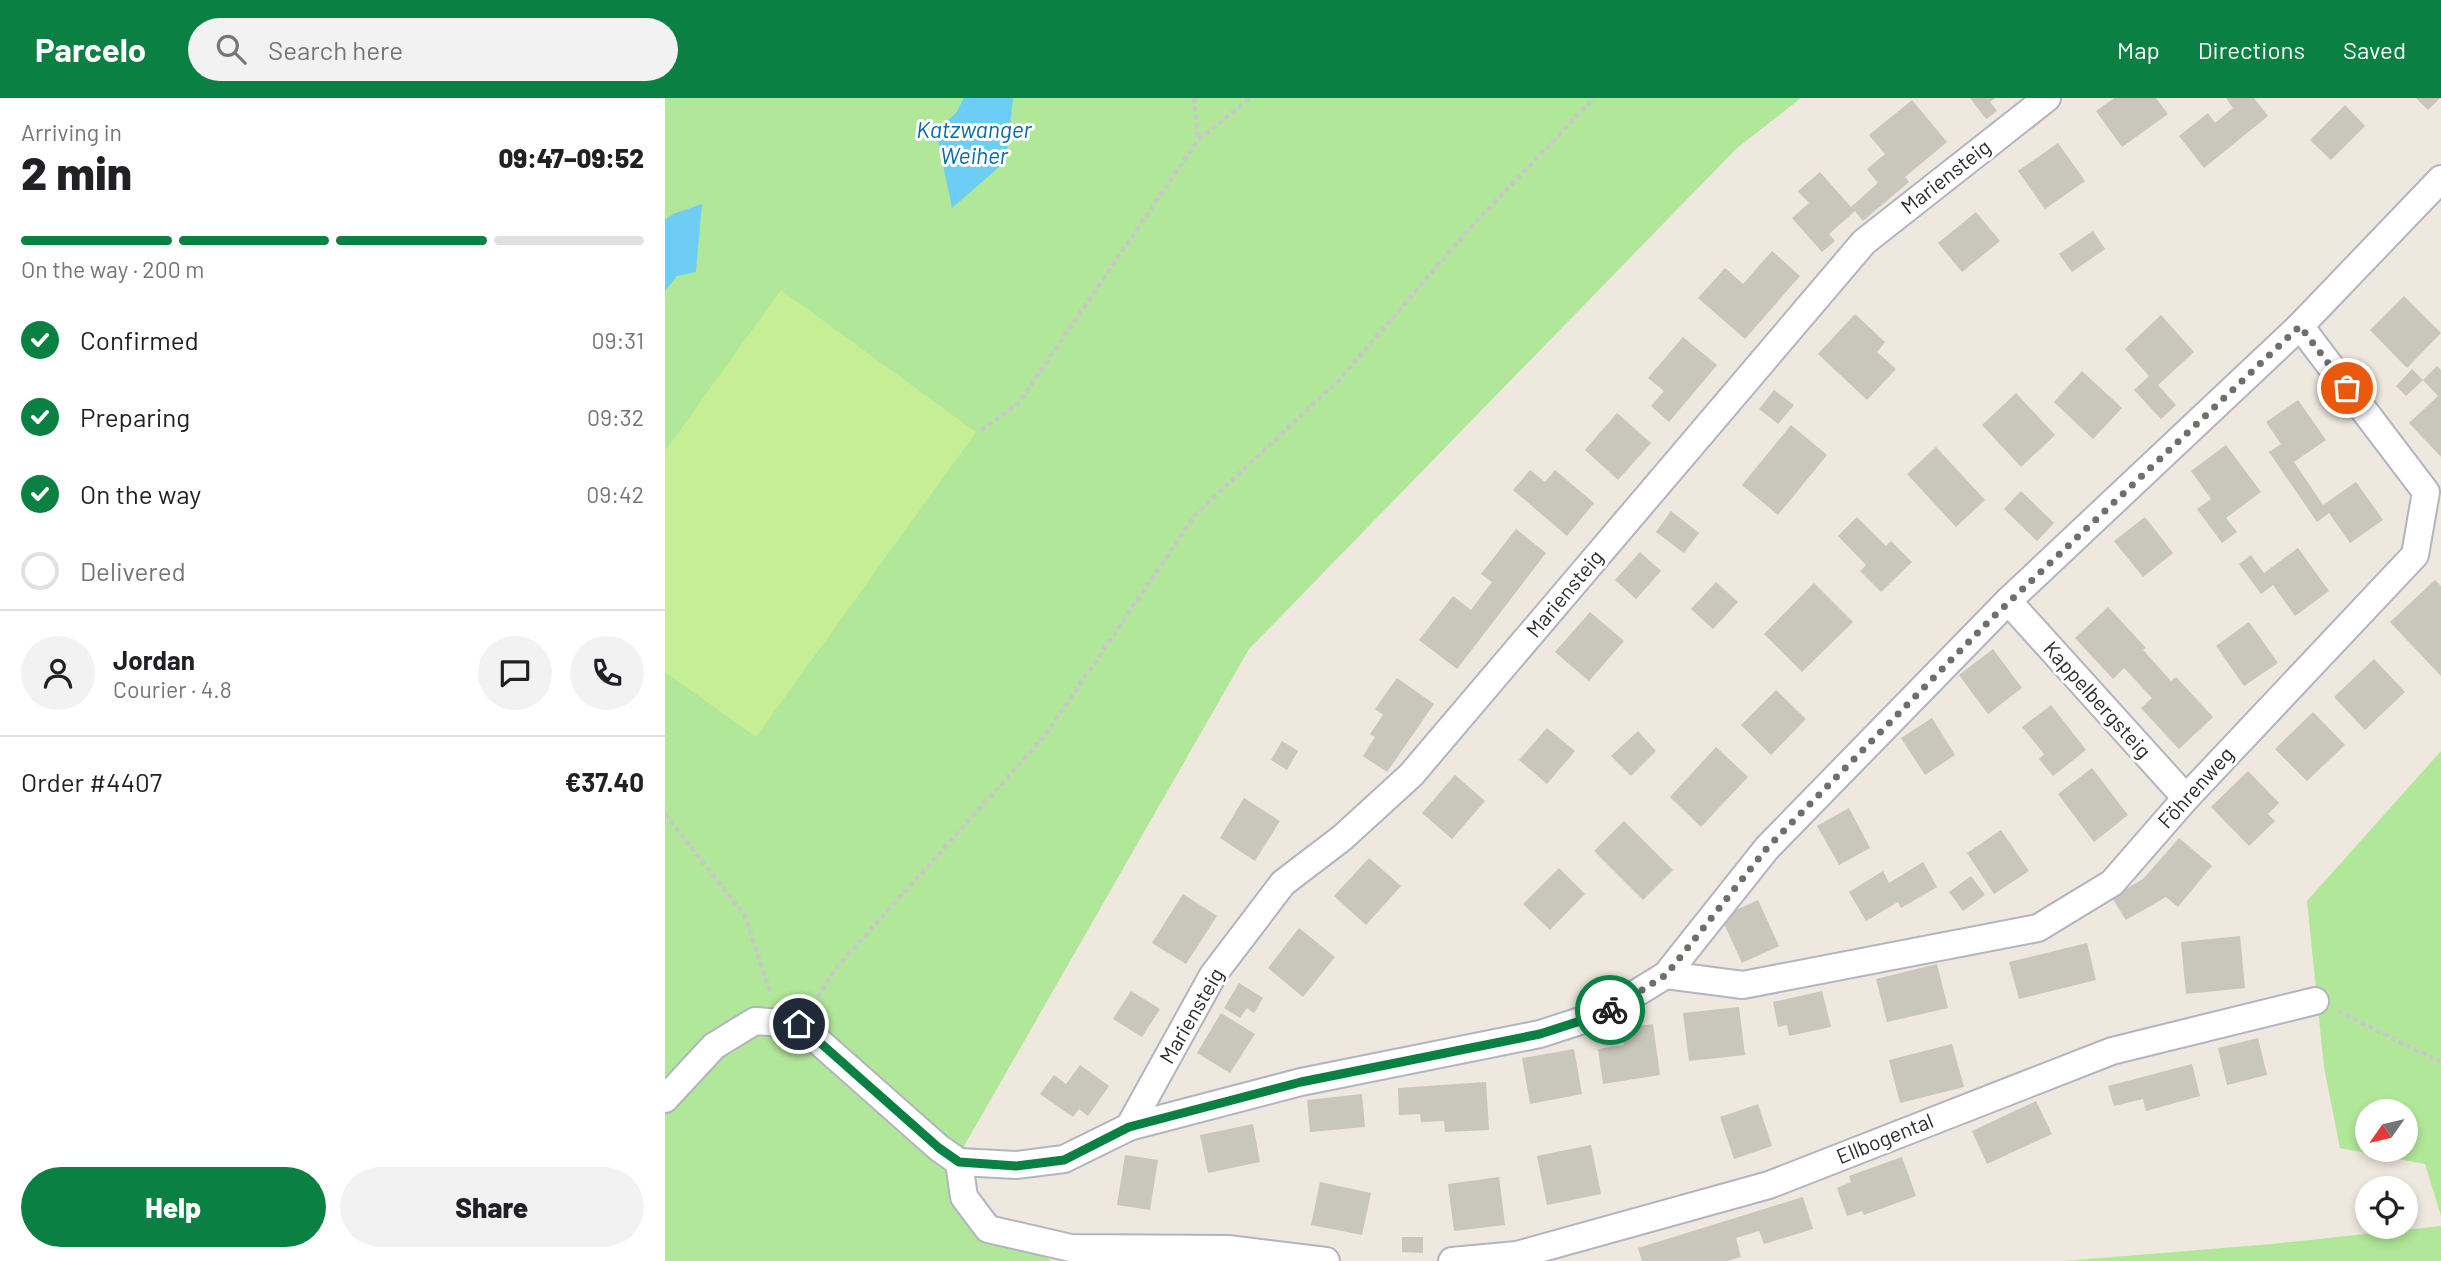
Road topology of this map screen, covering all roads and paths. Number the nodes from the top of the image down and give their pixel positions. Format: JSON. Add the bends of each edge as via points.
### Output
{"nodes":[{"id":1,"x":1194,"y":98,"type":"edge"},
{"id":2,"x":1250,"y":98,"type":"edge"},
{"id":3,"x":1594,"y":98,"type":"edge"},
{"id":4,"x":2047,"y":98,"type":"edge"},
{"id":5,"x":1198,"y":140,"type":"junction"},
{"id":6,"x":2441,"y":179,"type":"edge"},
{"id":7,"x":2300,"y":326,"type":"junction"},
{"id":8,"x":981,"y":430,"type":"dead end"},
{"id":9,"x":2008,"y":601,"type":"junction"},
{"id":10,"x":2186,"y":799,"type":"junction"},
{"id":11,"x":665,"y":814,"type":"edge"},
{"id":12,"x":1666,"y":975,"type":"junction"},
{"id":13,"x":2315,"y":1001,"type":"joint"},
{"id":14,"x":789,"y":1023,"type":"junction"},
{"id":15,"x":2441,"y":1062,"type":"edge"},
{"id":16,"x":665,"y":1099,"type":"edge"},
{"id":17,"x":1129,"y":1127,"type":"junction"},
{"id":18,"x":959,"y":1162,"type":"junction"},
{"id":19,"x":1325,"y":1261,"type":"edge"},
{"id":20,"x":1452,"y":1261,"type":"edge"}],
"edges":[{"from":1,"to":5,"type":"path"},
{"from":2,"to":5,"type":"path"},
{"from":3,"to":14,"type":"path","via":[[1469,229],[1340,380],[1196,514],[1044,737]]},
{"from":4,"to":17,"type":"street","name":"Mariensteig","via":[[1864,242],[1411,775],[1342,838],[1283,883],[1213,975]]},
{"from":5,"to":8,"type":"path","via":[[1018,404]]},
{"from":6,"to":7,"type":"street"},
{"from":7,"to":9,"type":"street"},
{"from":7,"to":10,"type":"street","name":"Föhrenweg","via":[[2426,492],[2415,555]]},
{"from":9,"to":10,"type":"street","name":"Kappelbergsteig"},
{"from":9,"to":12,"type":"street","via":[[1767,848]]},
{"from":10,"to":12,"type":"street","name":"Föhrenweg","via":[[2112,883],[2038,928],[1743,985]]},
{"from":11,"to":14,"type":"path","via":[[745,916]]},
{"from":12,"to":17,"type":"street","via":[[1602,1014],[1540,1034],[1301,1082]]},
{"from":13,"to":15,"type":"path"},
{"from":13,"to":20,"type":"street","name":"Ellbogental","via":[[2112,1051],[1769,1185],[1517,1255]]},
{"from":14,"to":16,"type":"street","via":[[755,1021],[715,1046]]},
{"from":14,"to":18,"type":"street"},
{"from":17,"to":18,"type":"street","via":[[1064,1160],[1016,1166]]},
{"from":18,"to":19,"type":"street","via":[[964,1197],[988,1229],[1071,1248],[1229,1248]]}]}
